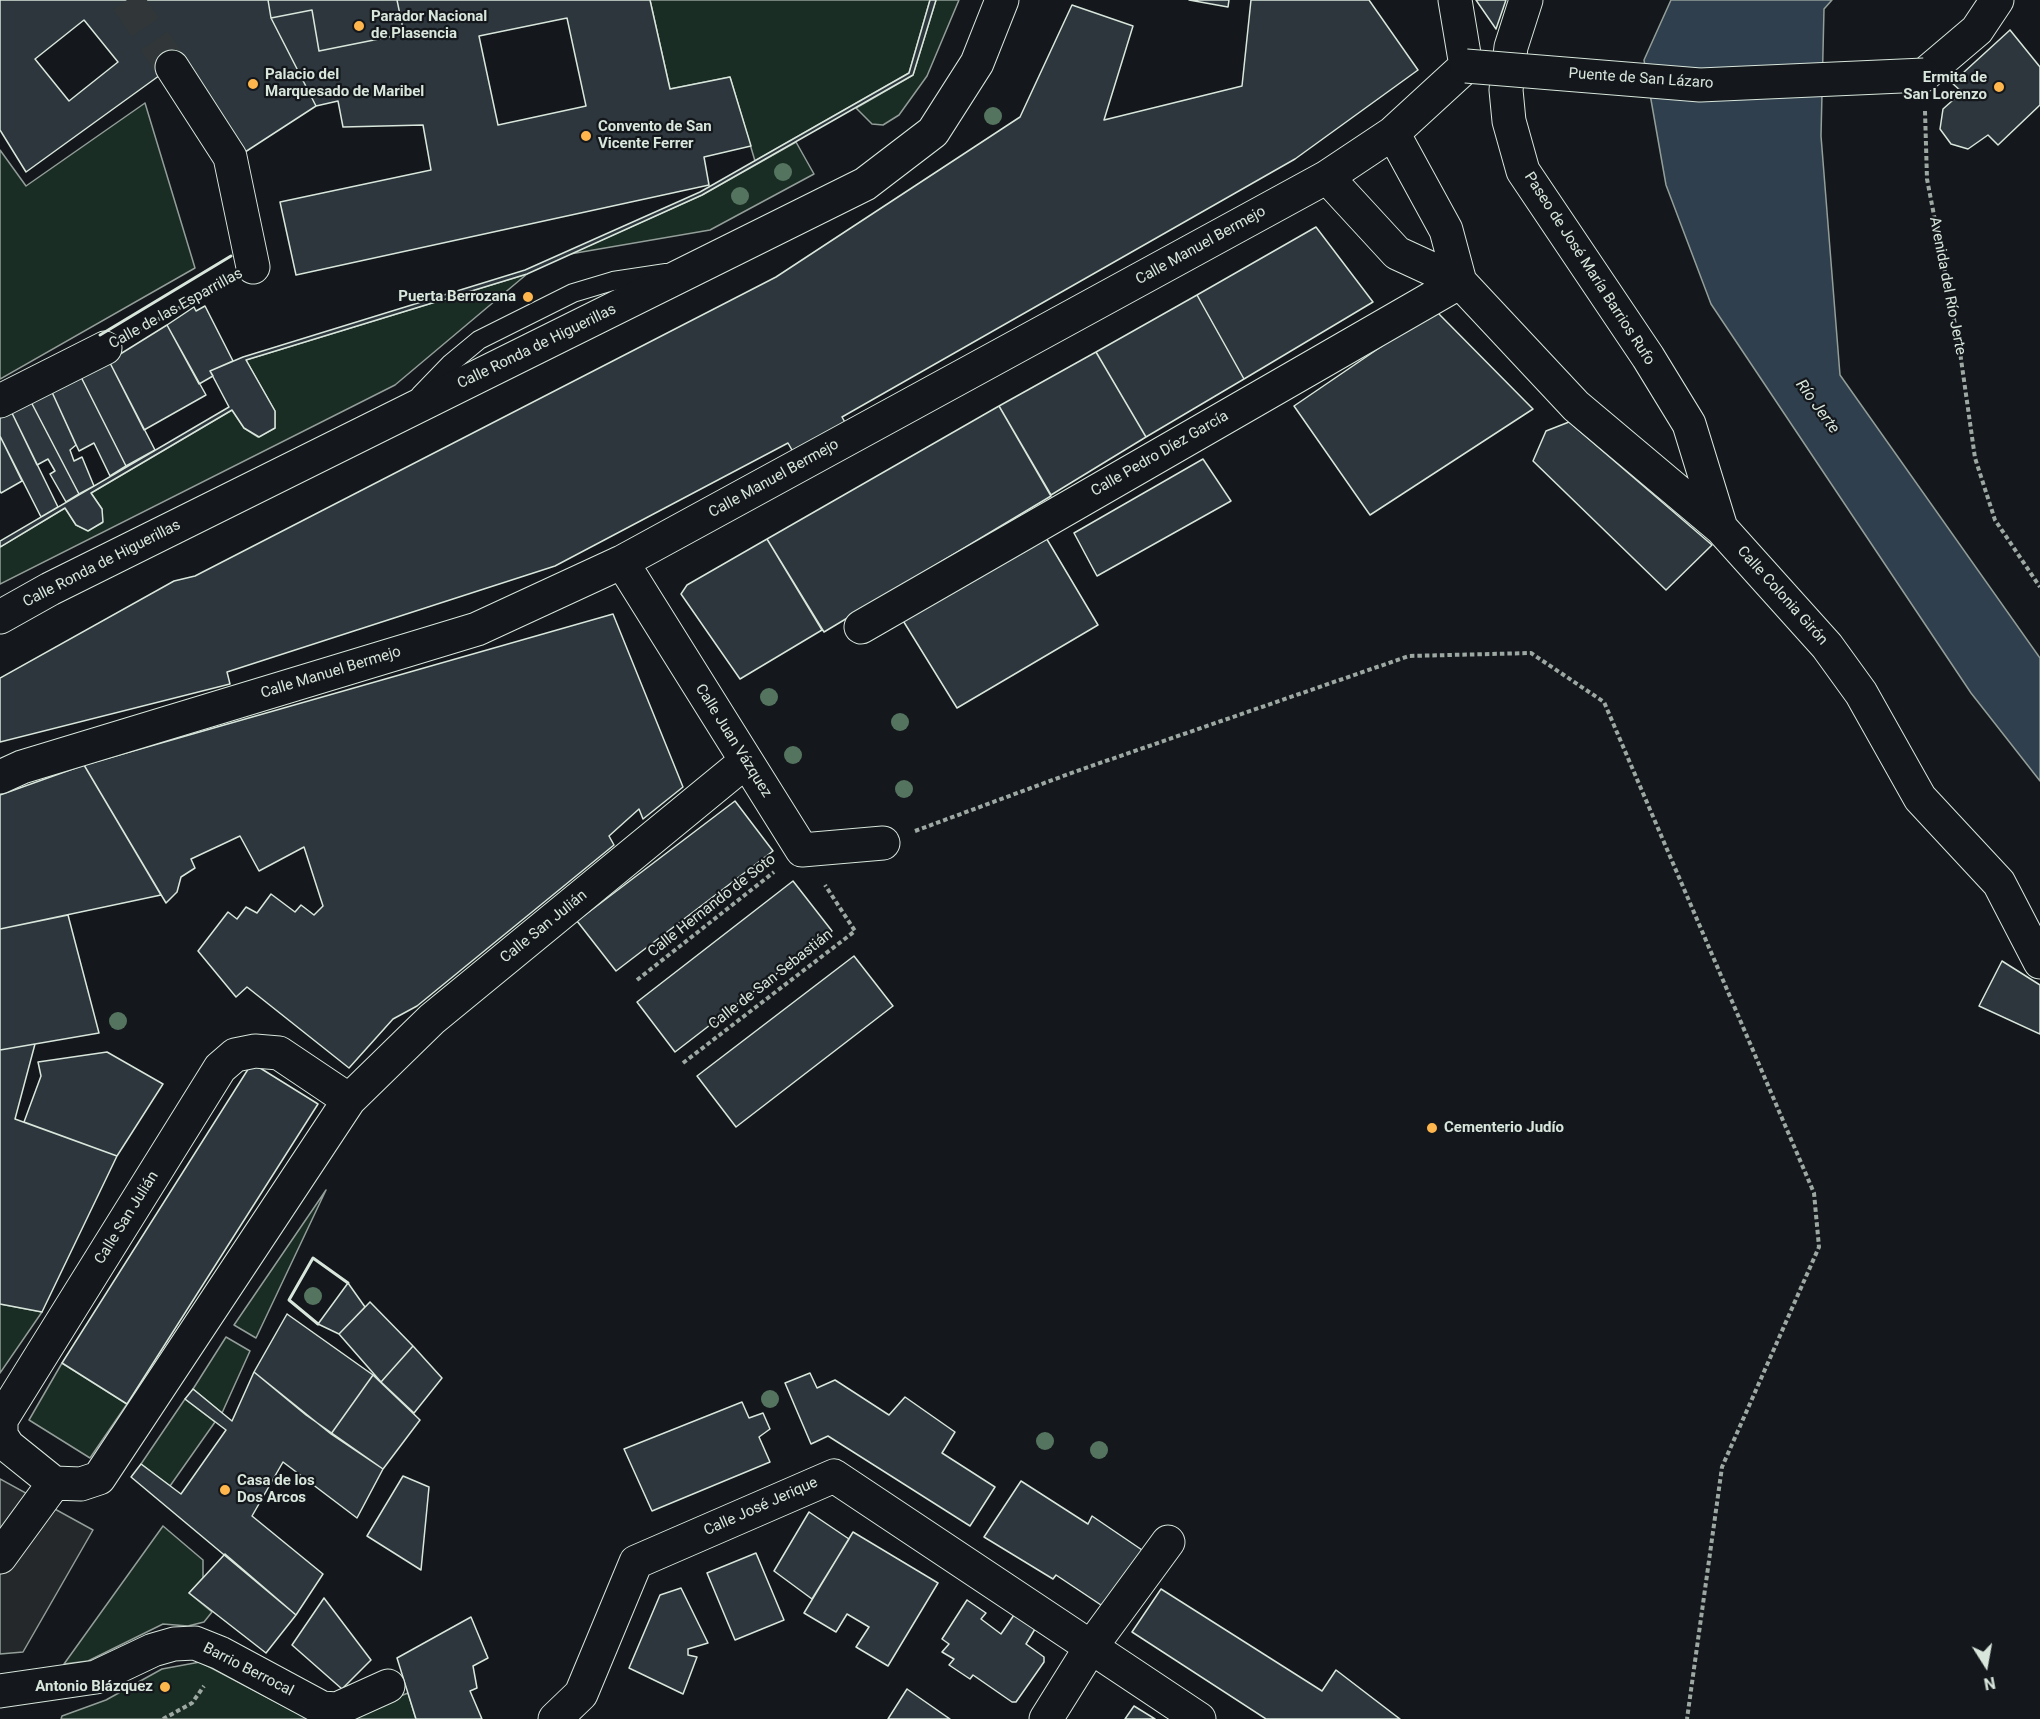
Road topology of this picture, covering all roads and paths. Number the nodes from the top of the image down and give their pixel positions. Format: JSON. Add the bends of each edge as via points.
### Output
{"nodes":[{"id":1,"x":1002,"y":0,"type":"edge"},
{"id":2,"x":1455,"y":0,"type":"edge"},
{"id":3,"x":1526,"y":0,"type":"edge"},
{"id":4,"x":1997,"y":0,"type":"edge"},
{"id":5,"x":1466,"y":66,"type":"junction"},
{"id":6,"x":172,"y":67,"type":"tunnel mouth"},
{"id":7,"x":1924,"y":75,"type":"junction"},
{"id":8,"x":1393,"y":133,"type":"junction"},
{"id":9,"x":1327,"y":177,"type":"junction"},
{"id":10,"x":253,"y":267,"type":"joint"},
{"id":11,"x":1460,"y":282,"type":"junction"},
{"id":12,"x":105,"y":348,"type":"joint"},
{"id":13,"x":0,"y":401,"type":"edge"},
{"id":14,"x":1721,"y":528,"type":"junction"},
{"id":15,"x":622,"y":562,"type":"junction"},
{"id":16,"x":2040,"y":587,"type":"edge"},
{"id":17,"x":0,"y":617,"type":"edge"},
{"id":18,"x":861,"y":627,"type":"dead end"},
{"id":19,"x":745,"y":762,"type":"junction"},
{"id":20,"x":7,"y":770,"type":"edge"},
{"id":21,"x":883,"y":843,"type":"joint"},
{"id":22,"x":802,"y":850,"type":"junction"},
{"id":23,"x":2040,"y":962,"type":"edge"},
{"id":24,"x":638,"y":980,"type":"dead end"},
{"id":25,"x":683,"y":1063,"type":"dead end"},
{"id":26,"x":349,"y":1100,"type":"junction"},
{"id":27,"x":54,"y":1483,"type":"junction"},
{"id":28,"x":1168,"y":1542,"type":"dead end"},
{"id":29,"x":0,"y":1557,"type":"edge"},
{"id":30,"x":1090,"y":1647,"type":"junction"},
{"id":31,"x":207,"y":1679,"type":"dead end"},
{"id":32,"x":388,"y":1686,"type":"dead end"},
{"id":33,"x":0,"y":1691,"type":"edge"},
{"id":34,"x":163,"y":1719,"type":"edge"},
{"id":35,"x":555,"y":1719,"type":"edge"},
{"id":36,"x":1046,"y":1719,"type":"edge"},
{"id":37,"x":1199,"y":1719,"type":"edge"},
{"id":38,"x":1687,"y":1719,"type":"edge"}],
"edges":[{"from":1,"to":17,"type":"street","name":"Calle Ronda de Higuerillas","via":[[977,63],[933,132],[865,184]]},
{"from":2,"to":5,"type":"street"},
{"from":3,"to":14,"type":"street","name":"Paseo de José María Barrios Rufo","via":[[1511,47],[1506,90],[1509,121],[1523,171],[1689,424]]},
{"from":4,"to":7,"type":"street","via":[[1977,30]]},
{"from":5,"to":7,"type":"street","name":"Puente de San Lázaro","bridge":true,"via":[[1700,85]]},
{"from":5,"to":8,"type":"street","name":"Calle Manuel Bermejo"},
{"from":6,"to":10,"type":"street","name":"Calle de las Esparrillas","via":[[230,157]]},
{"from":7,"to":16,"type":"path","name":"Avenida del Río Jerte","via":[[1927,179],[1959,345],[1975,458],[1995,520]]},
{"from":8,"to":9,"type":"street","name":"Calle Manuel Bermejo"},
{"from":8,"to":11,"type":"street","name":"Calle Colonia Girón","via":[[1446,230]]},
{"from":9,"to":11,"type":"street","name":"Calle Colonia Girón","via":[[1397,253]]},
{"from":9,"to":15,"type":"street","name":"Calle Manuel Bermejo"},
{"from":10,"to":12,"type":"path","name":"Calle de las Esparrillas"},
{"from":11,"to":14,"type":"street","name":"Calle Colonia Girón","via":[[1576,406]]},
{"from":11,"to":18,"type":"street","name":"Calle Pedro Díez García"},
{"from":12,"to":13,"type":"street","name":"Calle de las Esparrillas"},
{"from":14,"to":23,"type":"street","name":"Calle Colonia Girón","via":[[1827,646],[1861,693],[1920,798],[1999,883]]},
{"from":15,"to":19,"type":"street","name":"Calle Juan Vázquez"},
{"from":15,"to":20,"type":"street","name":"Calle Manuel Bermejo","via":[[477,629]]},
{"from":19,"to":22,"type":"street","name":"Calle Juan Vázquez"},
{"from":19,"to":26,"type":"street","name":"Calle San Julián","via":[[432,1019]]},
{"from":21,"to":22,"type":"street"},
{"from":21,"to":38,"type":"path","via":[[1409,656],[1531,653],[1604,702],[1814,1193],[1819,1247],[1722,1467]]},
{"from":22,"to":24,"type":"path","name":"Calle Hernando de Soto"},
{"from":22,"to":25,"type":"path","name":"Calle de San Sebastián","via":[[855,931]]},
{"from":26,"to":27,"type":"street","name":"Calle San Julián","via":[[99,1478],[81,1484]]},
{"from":26,"to":27,"type":"street","name":"Calle San Julián","via":[[279,1053],[255,1051],[235,1055],[220,1068],[1,1420],[1,1435],[8,1446]]},
{"from":27,"to":29,"type":"street"},
{"from":28,"to":30,"type":"street"},
{"from":30,"to":35,"type":"street","name":"Calle José Jerique","via":[[834,1476],[636,1562],[581,1694]]},
{"from":30,"to":36,"type":"street"},
{"from":30,"to":37,"type":"street"},
{"from":31,"to":34,"type":"path","via":[[192,1703]]},
{"from":32,"to":33,"type":"street","name":"Barrio Berrocal","via":[[337,1709],[322,1708],[220,1653],[195,1644],[174,1644],[96,1677]]}]}
